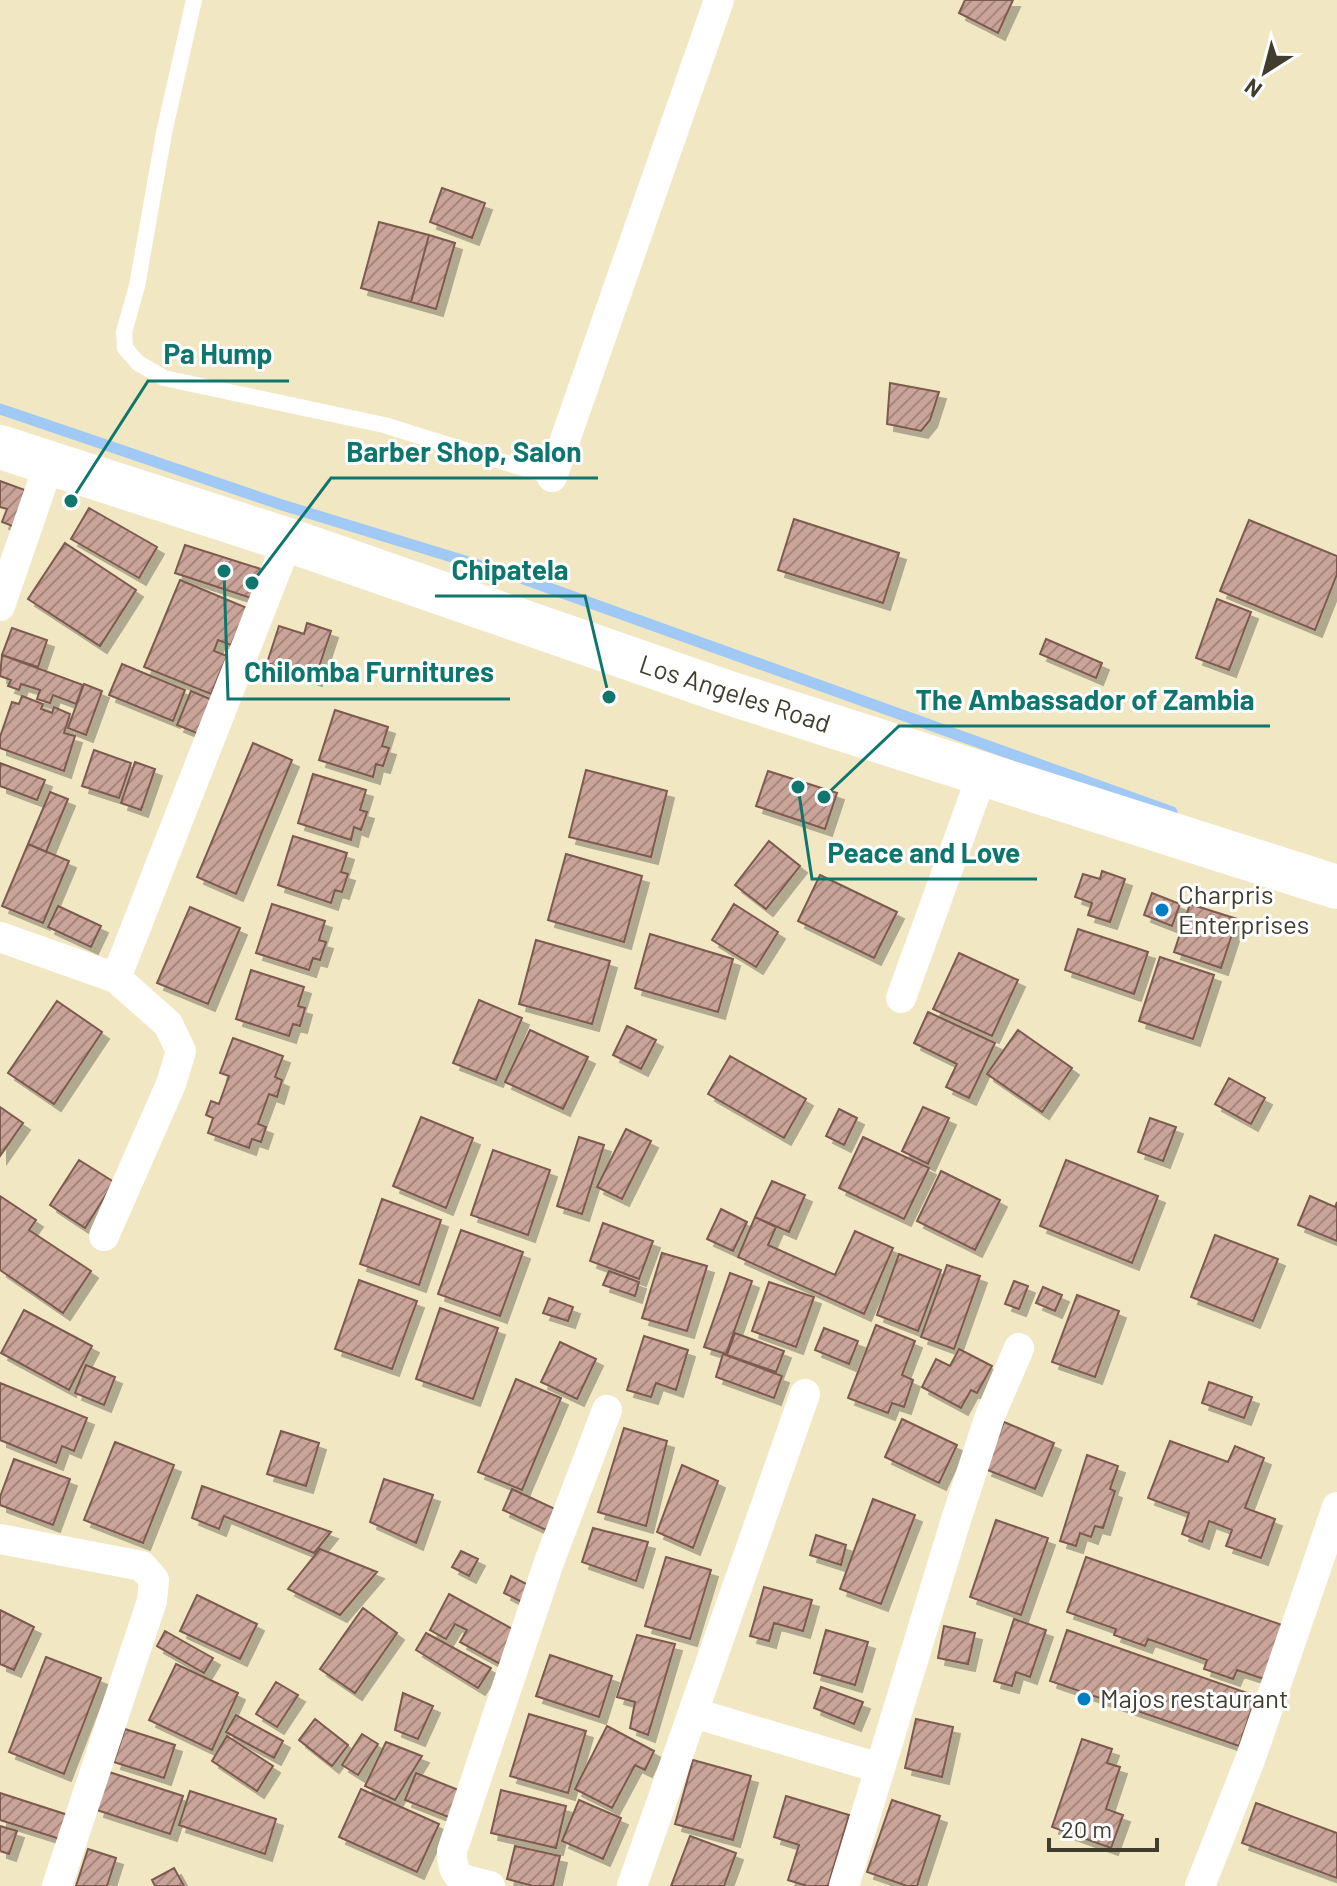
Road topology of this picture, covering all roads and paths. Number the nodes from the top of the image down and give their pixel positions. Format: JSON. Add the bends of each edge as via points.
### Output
{"nodes":[{"id":1,"x":194,"y":0,"type":"edge"},
{"id":2,"x":719,"y":0,"type":"edge"},
{"id":3,"x":0,"y":447,"type":"edge"},
{"id":4,"x":49,"y":464,"type":"junction"},
{"id":5,"x":552,"y":477,"type":"joint"},
{"id":6,"x":288,"y":540,"type":"junction"},
{"id":7,"x":0,"y":606,"type":"edge"},
{"id":8,"x":982,"y":775,"type":"junction"},
{"id":9,"x":1337,"y":887,"type":"edge"},
{"id":10,"x":0,"y":937,"type":"edge"},
{"id":11,"x":116,"y":978,"type":"junction"},
{"id":12,"x":901,"y":998,"type":"dead end"},
{"id":13,"x":104,"y":1236,"type":"dead end"},
{"id":14,"x":1019,"y":1348,"type":"dead end"},
{"id":15,"x":805,"y":1394,"type":"dead end"},
{"id":16,"x":607,"y":1410,"type":"dead end"},
{"id":17,"x":1337,"y":1507,"type":"edge"},
{"id":18,"x":0,"y":1539,"type":"edge"},
{"id":19,"x":694,"y":1713,"type":"junction"},
{"id":20,"x":879,"y":1768,"type":"junction"},
{"id":21,"x":57,"y":1886,"type":"edge"},
{"id":22,"x":490,"y":1886,"type":"edge"},
{"id":23,"x":632,"y":1886,"type":"edge"},
{"id":24,"x":844,"y":1886,"type":"edge"},
{"id":25,"x":1200,"y":1886,"type":"edge"}],
"edges":[{"from":1,"to":5,"type":"lane","via":[[124,332],[125,348],[164,378],[384,425]]},
{"from":2,"to":5,"type":"street"},
{"from":3,"to":4,"type":"main road","name":"Los Angeles Road"},
{"from":4,"to":6,"type":"main road","name":"Los Angeles Road"},
{"from":4,"to":7,"type":"street"},
{"from":6,"to":8,"type":"main road","name":"Los Angeles Road"},
{"from":6,"to":11,"type":"street"},
{"from":8,"to":9,"type":"main road","name":"Los Angeles Road"},
{"from":8,"to":12,"type":"street"},
{"from":10,"to":11,"type":"street"},
{"from":11,"to":13,"type":"street","via":[[168,1024],[181,1051]]},
{"from":14,"to":20,"type":"street","via":[[990,1416]]},
{"from":15,"to":19,"type":"street"},
{"from":16,"to":22,"type":"street","via":[[549,1562],[452,1851],[452,1868],[460,1878]]},
{"from":17,"to":25,"type":"street","via":[[1250,1760]]},
{"from":18,"to":21,"type":"street","via":[[142,1566],[154,1580],[152,1601]]},
{"from":19,"to":20,"type":"street"},
{"from":19,"to":23,"type":"street"},
{"from":20,"to":24,"type":"street"}]}
